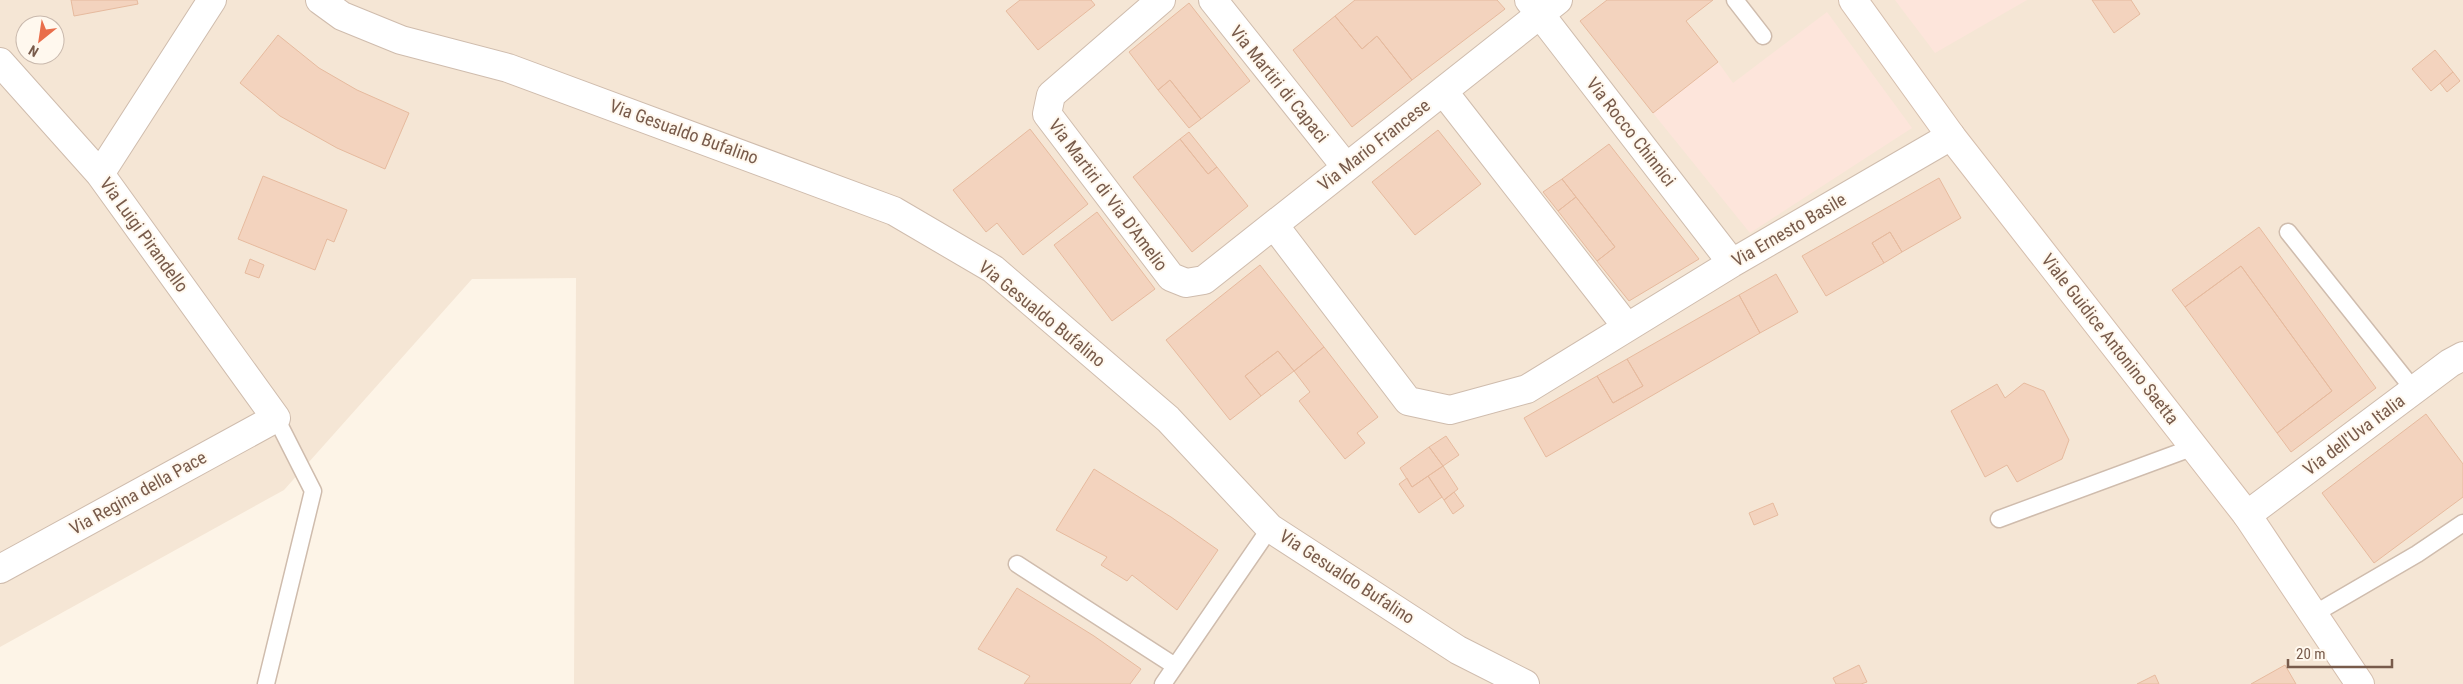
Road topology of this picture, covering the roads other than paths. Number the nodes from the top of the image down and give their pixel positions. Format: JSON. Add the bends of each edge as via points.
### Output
{"nodes":[{"id":1,"x":212,"y":0,"type":"edge"},
{"id":2,"x":320,"y":0,"type":"edge"},
{"id":3,"x":1161,"y":0,"type":"edge"},
{"id":4,"x":1213,"y":0,"type":"edge"},
{"id":5,"x":1735,"y":0,"type":"edge"},
{"id":6,"x":1853,"y":0,"type":"edge"},
{"id":7,"x":1542,"y":4,"type":"edge"},
{"id":8,"x":1763,"y":36,"type":"dead end"},
{"id":9,"x":0,"y":62,"type":"edge"},
{"id":10,"x":1443,"y":91,"type":"junction"},
{"id":11,"x":1952,"y":136,"type":"junction"},
{"id":12,"x":1346,"y":167,"type":"junction"},
{"id":13,"x":100,"y":174,"type":"junction"},
{"id":14,"x":1274,"y":225,"type":"junction"},
{"id":15,"x":2288,"y":232,"type":"dead end"},
{"id":16,"x":1732,"y":263,"type":"junction"},
{"id":17,"x":1186,"y":283,"type":"joint"},
{"id":18,"x":1627,"y":328,"type":"junction"},
{"id":19,"x":2463,"y":356,"type":"edge"},
{"id":20,"x":2414,"y":390,"type":"junction"},
{"id":21,"x":276,"y":418,"type":"junction"},
{"id":22,"x":2194,"y":447,"type":"junction"},
{"id":23,"x":2247,"y":515,"type":"junction"},
{"id":24,"x":1999,"y":519,"type":"dead end"},
{"id":25,"x":2463,"y":523,"type":"edge"},
{"id":26,"x":1270,"y":528,"type":"junction"},
{"id":27,"x":1017,"y":564,"type":"dead end"},
{"id":28,"x":0,"y":569,"type":"edge"},
{"id":29,"x":2314,"y":614,"type":"junction"},
{"id":30,"x":1175,"y":666,"type":"junction"},
{"id":31,"x":266,"y":684,"type":"edge"},
{"id":32,"x":1163,"y":684,"type":"edge"},
{"id":33,"x":1525,"y":684,"type":"edge"},
{"id":34,"x":2360,"y":684,"type":"edge"}],
"edges":[{"from":1,"to":13,"type":"street"},
{"from":2,"to":26,"type":"street","name":"Via Gesualdo Bufalino","via":[[342,16],[401,40],[508,68],[894,212],[993,269],[1168,419]]},
{"from":3,"to":17,"type":"street","name":"Via Martiri di Via D'Amelio","via":[[1051,95],[1047,114],[1171,277]]},
{"from":4,"to":12,"type":"street","name":"Via Martiri di Capaci"},
{"from":5,"to":8,"type":"lane"},
{"from":6,"to":11,"type":"street","name":"Viale Guidice Antonino Saetta"},
{"from":7,"to":10,"type":"street","name":"Via Mario Francese"},
{"from":7,"to":16,"type":"street","name":"Via Rocco Chinnici"},
{"from":9,"to":13,"type":"street","name":"Via Luigi Pirandello"},
{"from":10,"to":12,"type":"street","name":"Via Mario Francese"},
{"from":10,"to":18,"type":"street"},
{"from":11,"to":16,"type":"street","name":"Via Ernesto Basile"},
{"from":11,"to":22,"type":"street","name":"Viale Guidice Antonino Saetta"},
{"from":12,"to":14,"type":"street","name":"Via Mario Francese"},
{"from":13,"to":21,"type":"street","name":"Via Luigi Pirandello"},
{"from":14,"to":17,"type":"street","name":"Via Mario Francese","via":[[1204,280]]},
{"from":14,"to":18,"type":"street","name":"Via Ernesto Basile","via":[[1408,401],[1450,410],[1527,389]]},
{"from":15,"to":20,"type":"lane"},
{"from":16,"to":18,"type":"street","name":"Via Ernesto Basile"},
{"from":19,"to":20,"type":"street","name":"Via dell'Uva Italia"},
{"from":20,"to":23,"type":"street","name":"Via dell'Uva Italia"},
{"from":21,"to":28,"type":"street","name":"Via Regina della Pace"},
{"from":21,"to":31,"type":"lane","via":[[313,491]]},
{"from":22,"to":23,"type":"street","name":"Viale Guidice Antonino Saetta"},
{"from":22,"to":24,"type":"lane"},
{"from":23,"to":29,"type":"street","name":"Viale Guidice Antonino Saetta"},
{"from":25,"to":29,"type":"lane"},
{"from":26,"to":30,"type":"lane"},
{"from":26,"to":33,"type":"street","name":"Via Gesualdo Bufalino","via":[[1458,650]]},
{"from":27,"to":30,"type":"lane"},
{"from":29,"to":34,"type":"street","name":"Viale Guidice Antonino Saetta"},
{"from":30,"to":32,"type":"lane"}]}
